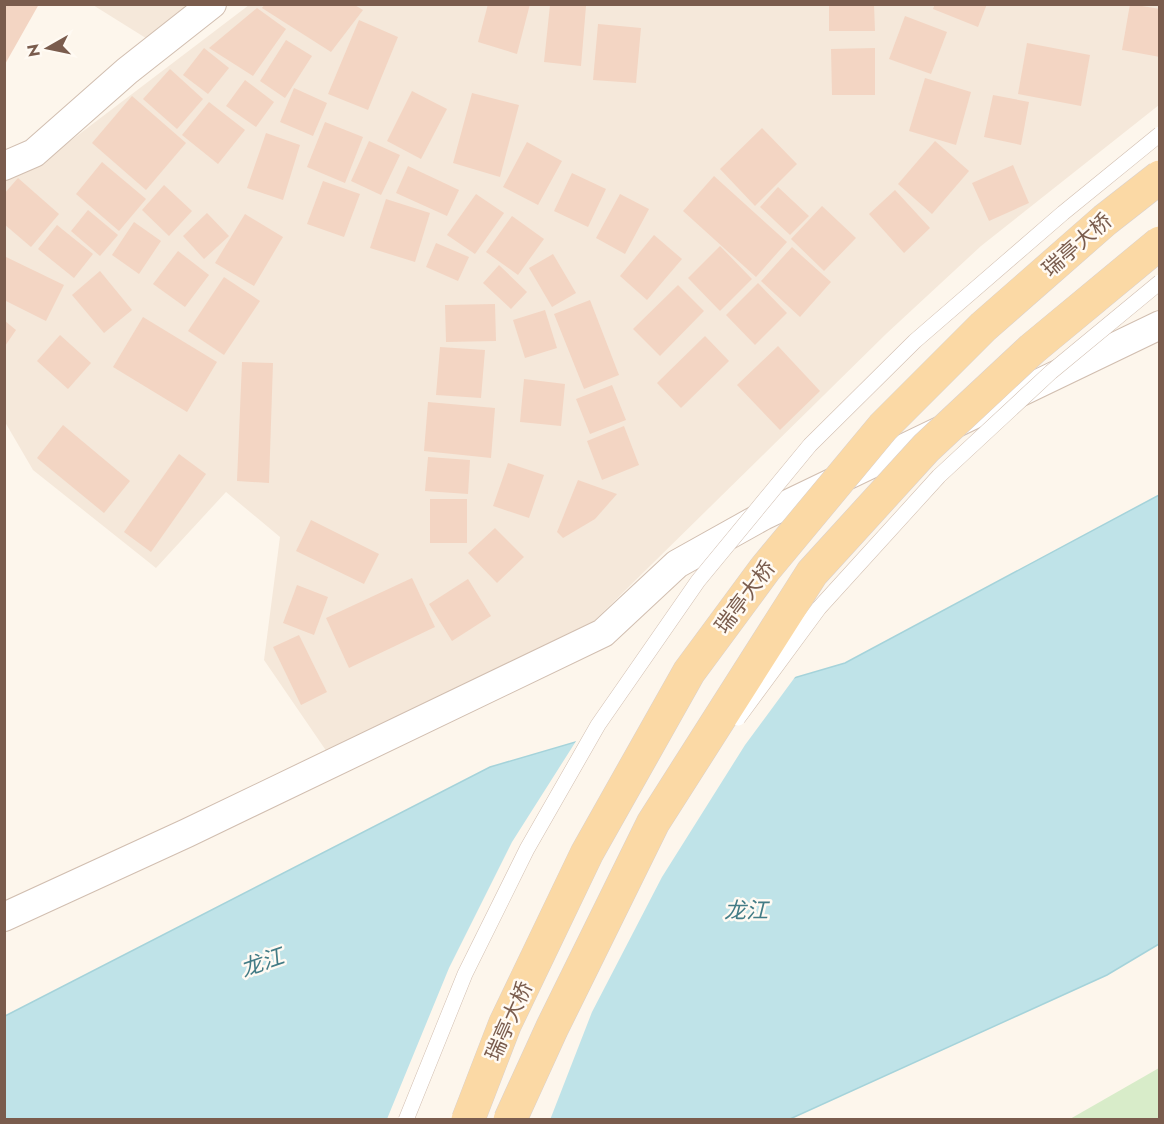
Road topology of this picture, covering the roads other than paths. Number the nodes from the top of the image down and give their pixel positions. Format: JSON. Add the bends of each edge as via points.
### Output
{"nodes":[{"id":1,"x":212,"y":4,"type":"edge"},
{"id":2,"x":1160,"y":134,"type":"edge"},
{"id":3,"x":4,"y":166,"type":"edge"},
{"id":4,"x":1160,"y":177,"type":"edge"},
{"id":5,"x":1160,"y":243,"type":"edge"},
{"id":6,"x":1160,"y":282,"type":"edge"},
{"id":7,"x":1160,"y":325,"type":"edge"},
{"id":8,"x":4,"y":916,"type":"edge"},
{"id":9,"x":406,"y":1119,"type":"edge"},
{"id":10,"x":468,"y":1119,"type":"edge"},
{"id":11,"x":510,"y":1119,"type":"edge"},
{"id":12,"x":523,"y":1119,"type":"edge"}],
"edges":[{"from":1,"to":3,"type":"street","via":[[127,71],[34,153]]},
{"from":2,"to":9,"type":"lane","bridge":true,"via":[[915,341],[810,445],[698,581],[598,725],[527,849],[465,974]]},
{"from":4,"to":10,"type":"main road","name":"瑞亭大桥","bridge":true,"via":[[983,327],[883,427],[765,568],[696,662],[587,853],[505,1024]]},
{"from":5,"to":11,"type":"main road","name":"瑞亭大桥","bridge":true,"via":[[1032,349],[926,448],[812,573],[653,822]]},
{"from":6,"to":12,"type":"lane","bridge":true,"via":[[1050,372],[939,476],[819,608],[724,736],[643,868],[571,1004]]},
{"from":7,"to":8,"type":"street","via":[[763,516],[677,564],[603,633],[187,833]]}]}
